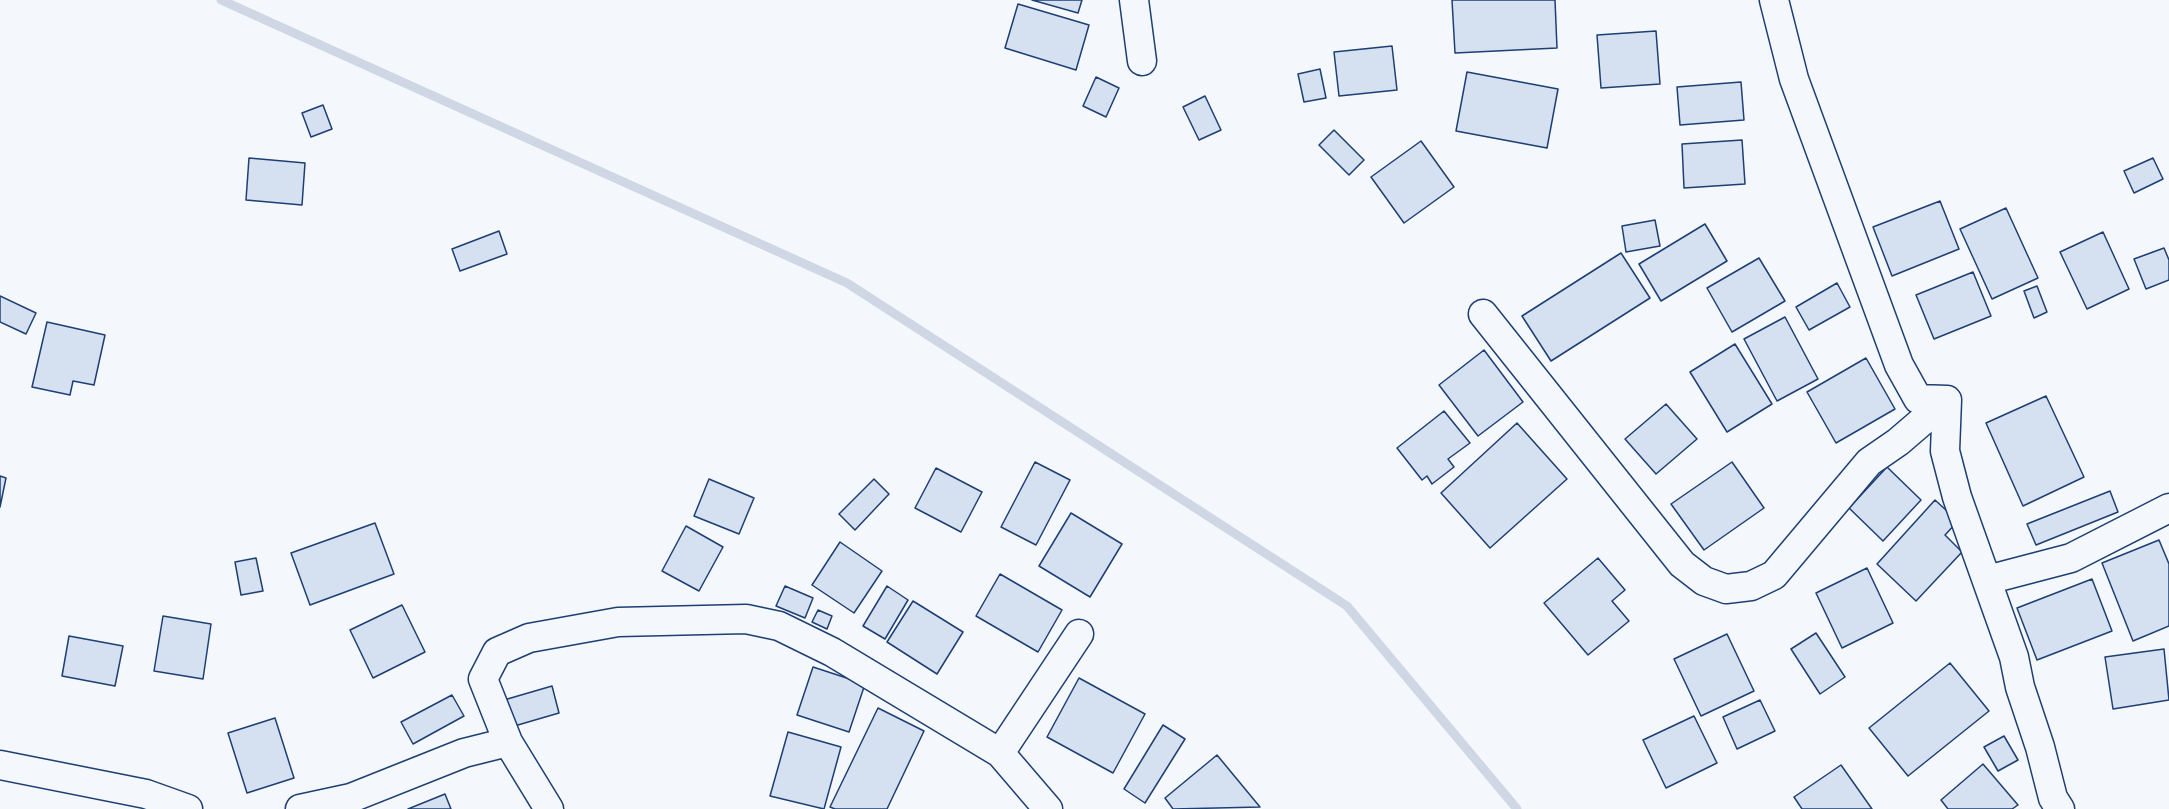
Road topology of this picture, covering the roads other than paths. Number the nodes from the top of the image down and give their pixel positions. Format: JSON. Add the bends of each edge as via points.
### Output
{"nodes":[{"id":1,"x":1134,"y":0,"type":"edge"},
{"id":2,"x":1774,"y":0,"type":"edge"},
{"id":3,"x":1142,"y":61,"type":"dead end"},
{"id":4,"x":1483,"y":314,"type":"dead end"},
{"id":5,"x":1947,"y":400,"type":"junction"},
{"id":6,"x":2169,"y":508,"type":"edge"},
{"id":7,"x":1987,"y":580,"type":"junction"},
{"id":8,"x":1079,"y":634,"type":"dead end"},
{"id":9,"x":508,"y":742,"type":"junction"},
{"id":10,"x":1000,"y":753,"type":"junction"},
{"id":11,"x":0,"y":765,"type":"edge"},
{"id":12,"x":188,"y":809,"type":"edge"},
{"id":13,"x":300,"y":809,"type":"edge"},
{"id":14,"x":549,"y":809,"type":"edge"},
{"id":15,"x":1048,"y":809,"type":"edge"},
{"id":16,"x":2060,"y":809,"type":"edge"}],
"edges":[{"from":1,"to":3,"type":"street"},
{"from":2,"to":5,"type":"street","via":[[1794,79],[1899,365],[1918,399]]},
{"from":4,"to":5,"type":"street","via":[[1682,564],[1704,581],[1726,589],[1751,586],[1774,575],[1869,462]]},
{"from":5,"to":7,"type":"street","via":[[1945,451]]},
{"from":6,"to":7,"type":"street","via":[[2071,558]]},
{"from":7,"to":16,"type":"street","via":[[2014,657],[2053,798]]},
{"from":8,"to":10,"type":"street"},
{"from":9,"to":10,"type":"street","via":[[483,679],[497,652],[529,638],[618,622],[746,619],[779,626],[832,652]]},
{"from":9,"to":13,"type":"street","via":[[464,753],[351,798]]},
{"from":9,"to":14,"type":"street"},
{"from":10,"to":15,"type":"street"},
{"from":11,"to":12,"type":"street","via":[[146,794]]}]}
